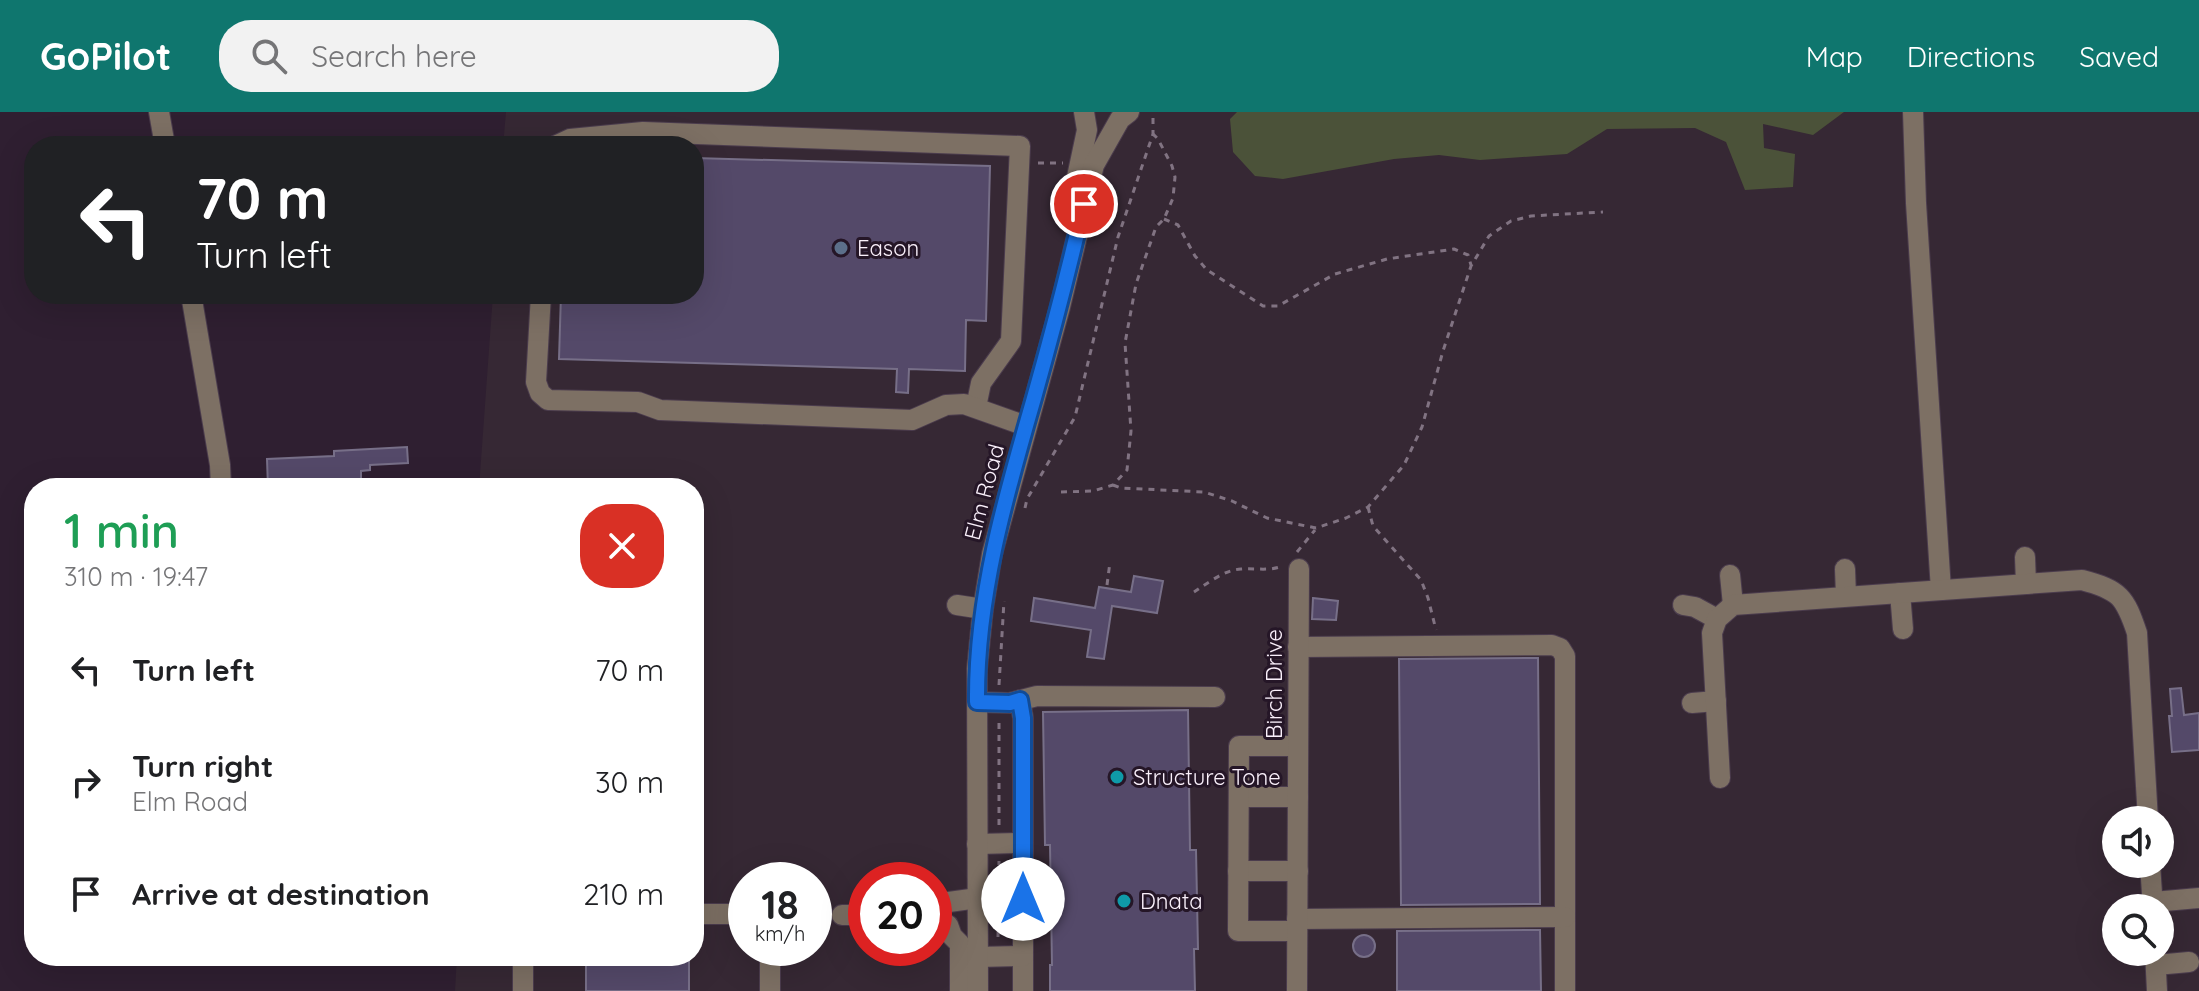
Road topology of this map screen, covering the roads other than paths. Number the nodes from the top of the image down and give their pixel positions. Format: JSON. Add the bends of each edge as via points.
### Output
{"nodes":[{"id":1,"x":159,"y":112,"type":"edge"},
{"id":2,"x":1084,"y":112,"type":"edge"},
{"id":3,"x":1096,"y":112,"type":"edge"},
{"id":4,"x":1913,"y":112,"type":"edge"},
{"id":5,"x":1123,"y":114,"type":"edge"},
{"id":6,"x":163,"y":136,"type":"edge"},
{"id":7,"x":605,"y":136,"type":"edge"},
{"id":8,"x":1094,"y":165,"type":"junction"},
{"id":9,"x":1084,"y":204,"type":"junction"},
{"id":10,"x":193,"y":304,"type":"edge"},
{"id":11,"x":540,"y":304,"type":"edge"},
{"id":12,"x":976,"y":407,"type":"junction"},
{"id":13,"x":1026,"y":426,"type":"junction"},
{"id":14,"x":221,"y":478,"type":"edge"},
{"id":15,"x":2025,"y":557,"type":"dead end"},
{"id":16,"x":1292,"y":564,"type":"road end"},
{"id":17,"x":1845,"y":569,"type":"dead end"},
{"id":18,"x":1730,"y":575,"type":"dead end"},
{"id":19,"x":2026,"y":584,"type":"junction"},
{"id":20,"x":1941,"y":590,"type":"junction"},
{"id":21,"x":1900,"y":593,"type":"junction"},
{"id":22,"x":1846,"y":596,"type":"junction"},
{"id":23,"x":957,"y":605,"type":"dead end"},
{"id":24,"x":1683,"y":605,"type":"dead end"},
{"id":25,"x":1733,"y":605,"type":"junction"},
{"id":26,"x":983,"y":609,"type":"junction"},
{"id":27,"x":1717,"y":619,"type":"junction"},
{"id":28,"x":1903,"y":629,"type":"dead end"},
{"id":29,"x":1298,"y":647,"type":"junction"},
{"id":30,"x":1215,"y":697,"type":"dead end"},
{"id":31,"x":1020,"y":700,"type":"junction"},
{"id":32,"x":1716,"y":701,"type":"junction"},
{"id":33,"x":977,"y":702,"type":"junction"},
{"id":34,"x":1692,"y":703,"type":"dead end"},
{"id":35,"x":1298,"y":746,"type":"junction"},
{"id":36,"x":1720,"y":778,"type":"dead end"},
{"id":37,"x":1239,"y":797,"type":"junction"},
{"id":38,"x":1298,"y":797,"type":"junction"},
{"id":39,"x":2147,"y":806,"type":"edge"},
{"id":40,"x":1023,"y":843,"type":"junction"},
{"id":41,"x":977,"y":844,"type":"junction"},
{"id":42,"x":1238,"y":871,"type":"junction"},
{"id":43,"x":1298,"y":871,"type":"junction"},
{"id":44,"x":978,"y":898,"type":"junction"},
{"id":45,"x":2199,"y":898,"type":"edge"},
{"id":46,"x":952,"y":902,"type":"edge"},
{"id":47,"x":2174,"y":902,"type":"edge"},
{"id":48,"x":704,"y":914,"type":"edge"},
{"id":49,"x":728,"y":914,"type":"edge"},
{"id":50,"x":842,"y":915,"type":"dead end"},
{"id":51,"x":848,"y":915,"type":"edge"},
{"id":52,"x":1565,"y":917,"type":"junction"},
{"id":53,"x":977,"y":922,"type":"junction"},
{"id":54,"x":952,"y":924,"type":"edge"},
{"id":55,"x":1297,"y":925,"type":"junction"},
{"id":56,"x":952,"y":936,"type":"edge"},
{"id":57,"x":1023,"y":956,"type":"junction"},
{"id":58,"x":988,"y":957,"type":"junction"},
{"id":59,"x":2174,"y":961,"type":"edge"},
{"id":60,"x":2189,"y":962,"type":"dead end"},
{"id":61,"x":523,"y":966,"type":"edge"},
{"id":62,"x":770,"y":966,"type":"edge"},
{"id":63,"x":2156,"y":966,"type":"edge"},
{"id":64,"x":523,"y":991,"type":"edge"},
{"id":65,"x":770,"y":991,"type":"edge"},
{"id":66,"x":960,"y":991,"type":"edge"},
{"id":67,"x":978,"y":991,"type":"edge"},
{"id":68,"x":1023,"y":991,"type":"edge"},
{"id":69,"x":1297,"y":991,"type":"edge"},
{"id":70,"x":1565,"y":991,"type":"edge"},
{"id":71,"x":2157,"y":991,"type":"edge"}],
"edges":[{"from":1,"to":6,"type":"street"},
{"from":2,"to":9,"type":"street","name":"Elm Road","via":[[1087,130],[1077,177]]},
{"from":3,"to":8,"type":"street","name":"Elm Road"},
{"from":4,"to":20,"type":"street"},
{"from":5,"to":8,"type":"street","name":"Elm Road"},
{"from":7,"to":12,"type":"street","via":[[688,134],[1020,146],[1011,341],[981,383]]},
{"from":8,"to":9,"type":"street","name":"Elm Road"},
{"from":9,"to":13,"type":"street","name":"Elm Road"},
{"from":10,"to":14,"type":"street"},
{"from":11,"to":12,"type":"street","via":[[536,382],[548,400],[912,420],[946,405]]},
{"from":12,"to":13,"type":"street"},
{"from":13,"to":26,"type":"street","name":"Elm Road"},
{"from":15,"to":19,"type":"street"},
{"from":16,"to":29,"type":"street","name":"Birch Drive"},
{"from":17,"to":22,"type":"street"},
{"from":18,"to":25,"type":"street"},
{"from":19,"to":20,"type":"street"},
{"from":19,"to":39,"type":"street","via":[[2082,580],[2107,587],[2128,605],[2137,633]]},
{"from":20,"to":21,"type":"street"},
{"from":21,"to":22,"type":"street"},
{"from":21,"to":28,"type":"street"},
{"from":22,"to":25,"type":"street"},
{"from":23,"to":26,"type":"street"},
{"from":24,"to":27,"type":"street"},
{"from":25,"to":27,"type":"street"},
{"from":26,"to":33,"type":"street","name":"Elm Road"},
{"from":27,"to":32,"type":"street","via":[[1712,633]]},
{"from":29,"to":35,"type":"street","name":"Birch Drive"},
{"from":29,"to":52,"type":"street","via":[[1560,648],[1565,656]]},
{"from":30,"to":31,"type":"street"},
{"from":31,"to":33,"type":"street"},
{"from":31,"to":40,"type":"street"},
{"from":32,"to":34,"type":"street"},
{"from":32,"to":36,"type":"street"},
{"from":33,"to":41,"type":"street","name":"Elm Road"},
{"from":35,"to":37,"type":"street","via":[[1239,746]]},
{"from":35,"to":38,"type":"street","name":"Birch Drive"},
{"from":37,"to":38,"type":"street"},
{"from":37,"to":42,"type":"street"},
{"from":38,"to":43,"type":"street","name":"Birch Drive"},
{"from":40,"to":41,"type":"street"},
{"from":40,"to":57,"type":"street"},
{"from":41,"to":44,"type":"street","name":"Elm Road"},
{"from":42,"to":43,"type":"street"},
{"from":42,"to":55,"type":"street","via":[[1238,931]]},
{"from":43,"to":55,"type":"street","name":"Birch Drive"},
{"from":44,"to":46,"type":"street"},
{"from":44,"to":53,"type":"street","name":"Elm Road"},
{"from":45,"to":47,"type":"street"},
{"from":48,"to":49,"type":"street"},
{"from":50,"to":51,"type":"street"},
{"from":52,"to":55,"type":"street"},
{"from":52,"to":70,"type":"street"},
{"from":53,"to":54,"type":"street"},
{"from":53,"to":58,"type":"street","name":"Elm Road"},
{"from":55,"to":69,"type":"street","name":"Birch Drive"},
{"from":56,"to":66,"type":"street","via":[[960,944]]},
{"from":57,"to":58,"type":"street"},
{"from":57,"to":68,"type":"street"},
{"from":58,"to":67,"type":"street","name":"Elm Road"},
{"from":59,"to":60,"type":"street"},
{"from":61,"to":64,"type":"street"},
{"from":62,"to":65,"type":"street"},
{"from":63,"to":71,"type":"street"}]}
